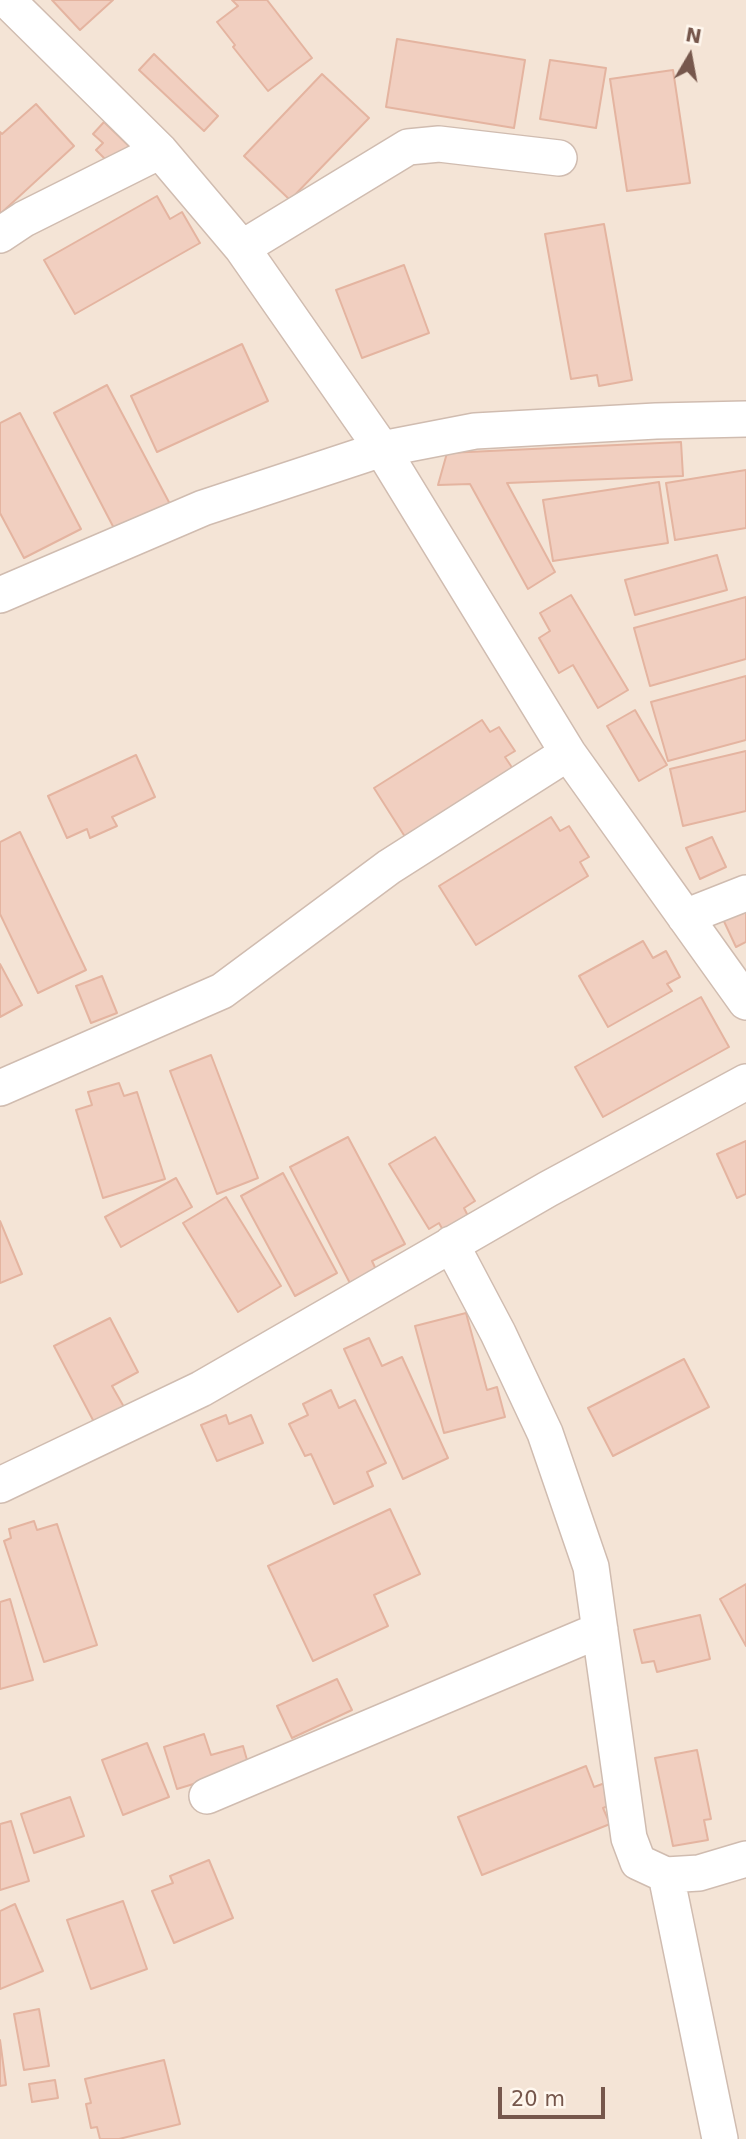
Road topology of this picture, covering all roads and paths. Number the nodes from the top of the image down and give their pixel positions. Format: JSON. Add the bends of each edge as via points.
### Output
{"nodes":[{"id":1,"x":7,"y":0,"type":"edge"},
{"id":2,"x":160,"y":151,"type":"junction"},
{"id":3,"x":559,"y":158,"type":"dead end"},
{"id":4,"x":0,"y":235,"type":"edge"},
{"id":5,"x":242,"y":248,"type":"junction"},
{"id":6,"x":746,"y":419,"type":"edge"},
{"id":7,"x":382,"y":450,"type":"junction"},
{"id":8,"x":0,"y":595,"type":"edge"},
{"id":9,"x":568,"y":753,"type":"junction"},
{"id":10,"x":746,"y":893,"type":"edge"},
{"id":11,"x":685,"y":917,"type":"junction"},
{"id":12,"x":746,"y":1002,"type":"edge"},
{"id":13,"x":746,"y":1082,"type":"edge"},
{"id":14,"x":0,"y":1088,"type":"edge"},
{"id":15,"x":451,"y":1244,"type":"junction"},
{"id":16,"x":0,"y":1485,"type":"edge"},
{"id":17,"x":600,"y":1630,"type":"junction"},
{"id":18,"x":207,"y":1796,"type":"dead end"},
{"id":19,"x":746,"y":1859,"type":"edge"},
{"id":20,"x":666,"y":1875,"type":"junction"},
{"id":21,"x":720,"y":2139,"type":"edge"}],
"edges":[{"from":1,"to":2,"type":"street"},
{"from":2,"to":4,"type":"street"},
{"from":2,"to":5,"type":"street"},
{"from":3,"to":5,"type":"street","via":[[439,144],[408,147]]},
{"from":5,"to":7,"type":"street"},
{"from":6,"to":7,"type":"street","via":[[475,431]]},
{"from":7,"to":8,"type":"street","via":[[203,508]]},
{"from":7,"to":9,"type":"street"},
{"from":9,"to":11,"type":"street"},
{"from":9,"to":14,"type":"street","via":[[389,867],[222,991]]},
{"from":10,"to":11,"type":"street"},
{"from":11,"to":12,"type":"street"},
{"from":13,"to":15,"type":"street"},
{"from":15,"to":16,"type":"street","via":[[201,1389]]},
{"from":15,"to":17,"type":"street","via":[[545,1433],[591,1567]]},
{"from":17,"to":18,"type":"street"},
{"from":17,"to":20,"type":"street","via":[[629,1838],[638,1862]]},
{"from":19,"to":20,"type":"street","via":[[699,1873]]},
{"from":20,"to":21,"type":"street"}]}
